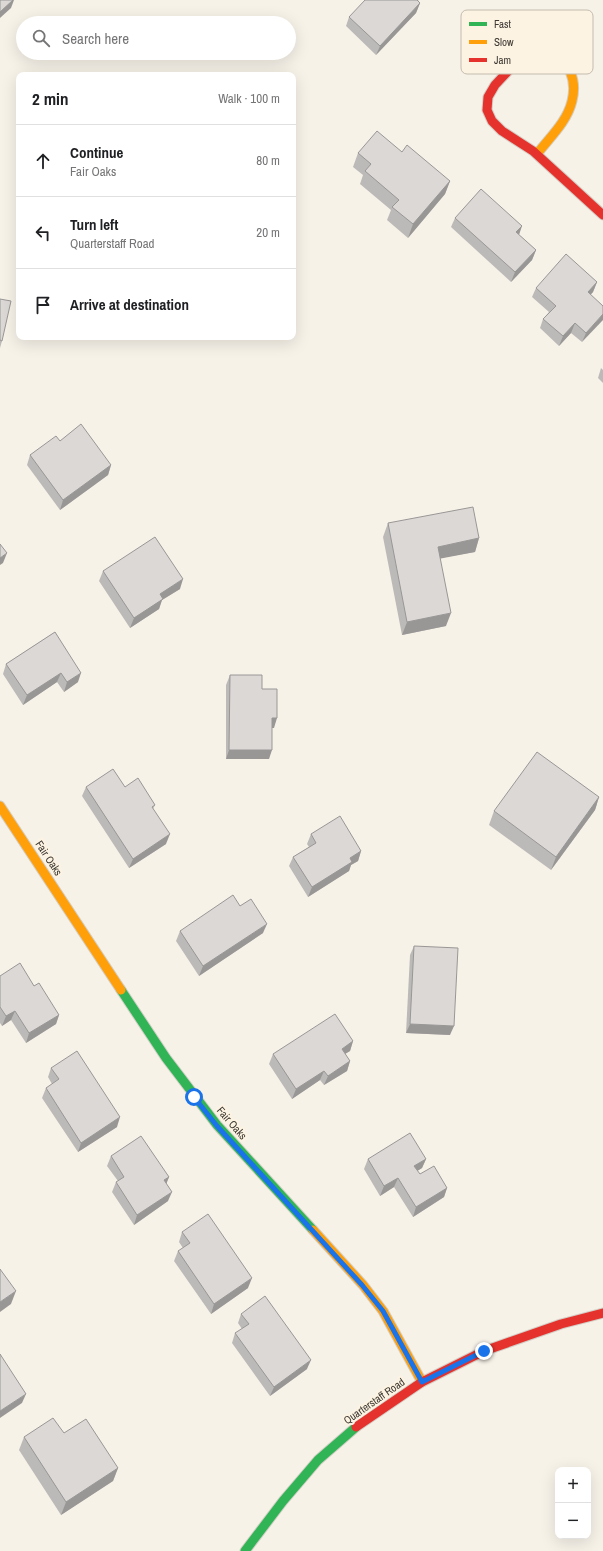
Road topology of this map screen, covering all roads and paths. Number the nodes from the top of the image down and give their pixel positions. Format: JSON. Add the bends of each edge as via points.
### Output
{"nodes":[{"id":1,"x":505,"y":74,"type":"edge"},
{"id":2,"x":571,"y":74,"type":"edge"},
{"id":3,"x":536,"y":154,"type":"junction"},
{"id":4,"x":603,"y":215,"type":"edge"},
{"id":5,"x":0,"y":806,"type":"edge"},
{"id":6,"x":603,"y":1313,"type":"edge"},
{"id":7,"x":422,"y":1382,"type":"junction"},
{"id":8,"x":245,"y":1551,"type":"edge"}],
"edges":[{"from":1,"to":3,"type":"street","via":[[488,95],[486,105],[489,117],[495,127],[520,141]]},
{"from":2,"to":3,"type":"street","via":[[574,92],[568,114]]},
{"from":3,"to":4,"type":"street"},
{"from":5,"to":7,"type":"street","name":"Fair Oaks","via":[[194,1097],[383,1311]]},
{"from":6,"to":7,"type":"street","name":"Quarterstaff Road","via":[[561,1324],[484,1351]]},
{"from":7,"to":8,"type":"street","name":"Quarterstaff Road","via":[[360,1423],[318,1460]]}]}
